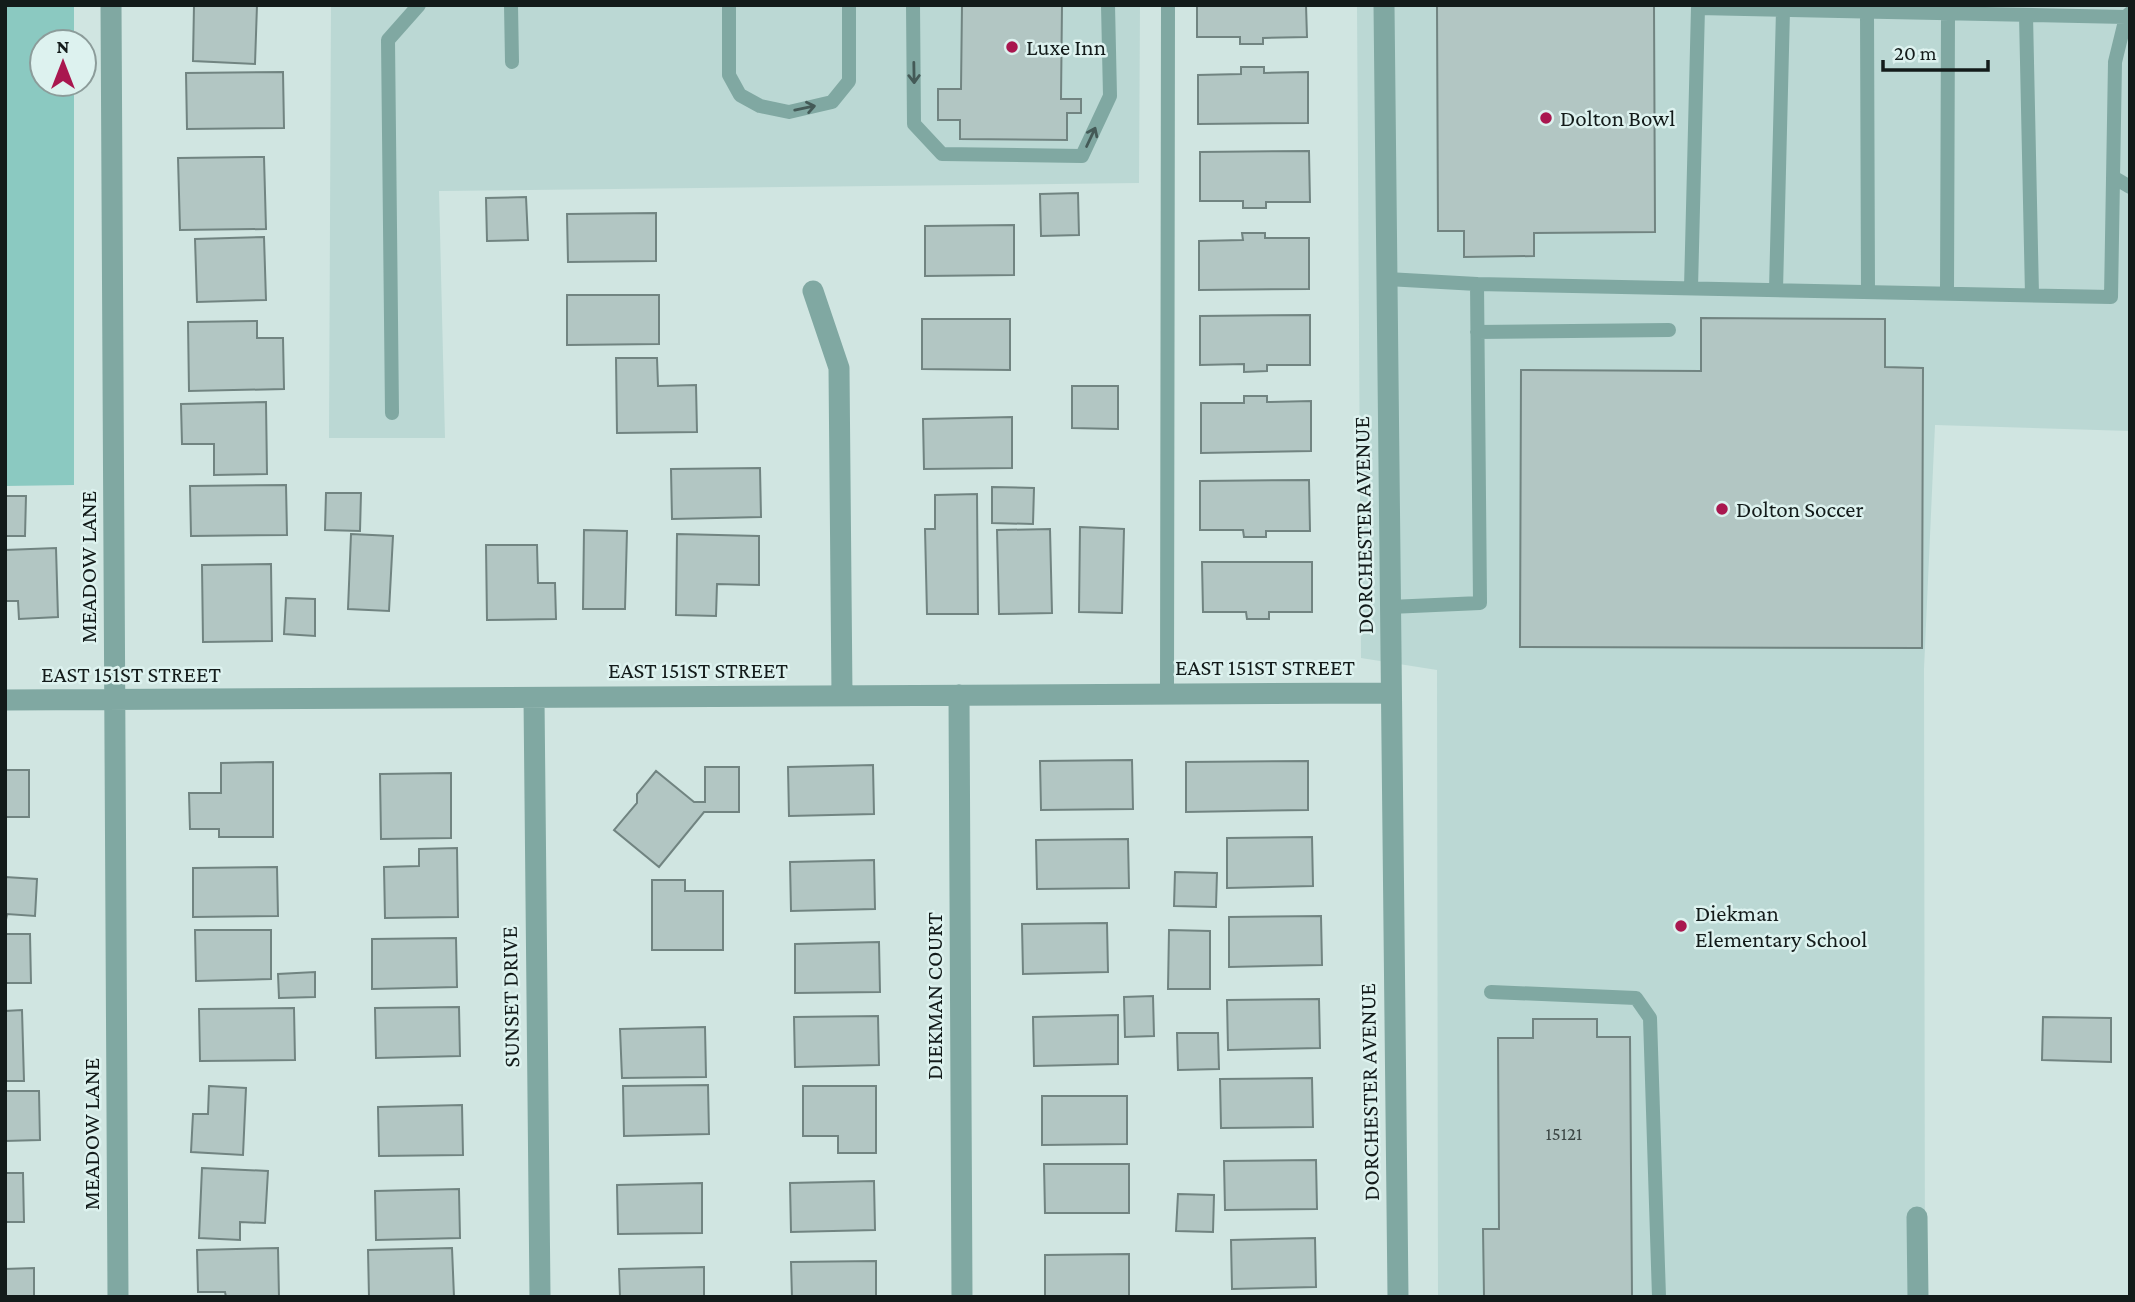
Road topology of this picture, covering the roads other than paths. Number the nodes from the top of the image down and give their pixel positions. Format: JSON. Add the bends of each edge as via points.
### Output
{"nodes":[{"id":1,"x":111,"y":5,"type":"edge"},
{"id":2,"x":419,"y":5,"type":"edge"},
{"id":3,"x":511,"y":5,"type":"edge"},
{"id":4,"x":729,"y":5,"type":"edge"},
{"id":5,"x":849,"y":5,"type":"edge"},
{"id":6,"x":913,"y":5,"type":"edge"},
{"id":7,"x":1108,"y":5,"type":"edge"},
{"id":8,"x":1168,"y":5,"type":"edge"},
{"id":9,"x":1384,"y":5,"type":"edge"},
{"id":10,"x":1783,"y":10,"type":"junction"},
{"id":11,"x":1867,"y":12,"type":"junction"},
{"id":12,"x":1948,"y":13,"type":"junction"},
{"id":13,"x":2026,"y":15,"type":"junction"},
{"id":14,"x":2128,"y":15,"type":"edge"},
{"id":15,"x":512,"y":62,"type":"dead end"},
{"id":16,"x":2113,"y":177,"type":"junction"},
{"id":17,"x":2130,"y":187,"type":"edge"},
{"id":18,"x":1387,"y":279,"type":"junction"},
{"id":19,"x":1477,"y":284,"type":"junction"},
{"id":20,"x":1691,"y":288,"type":"junction"},
{"id":21,"x":1776,"y":290,"type":"junction"},
{"id":22,"x":813,"y":291,"type":"dead end"},
{"id":23,"x":1868,"y":292,"type":"junction"},
{"id":24,"x":1947,"y":293,"type":"junction"},
{"id":25,"x":2032,"y":295,"type":"junction"},
{"id":26,"x":1669,"y":330,"type":"dead end"},
{"id":27,"x":1477,"y":332,"type":"junction"},
{"id":28,"x":392,"y":413,"type":"dead end"},
{"id":29,"x":1390,"y":607,"type":"junction"},
{"id":30,"x":1391,"y":693,"type":"junction"},
{"id":31,"x":1167,"y":694,"type":"junction"},
{"id":32,"x":959,"y":695,"type":"junction"},
{"id":33,"x":842,"y":696,"type":"junction"},
{"id":34,"x":534,"y":698,"type":"junction"},
{"id":35,"x":115,"y":700,"type":"junction"},
{"id":36,"x":5,"y":701,"type":"edge"},
{"id":37,"x":1491,"y":992,"type":"dead end"},
{"id":38,"x":1917,"y":1217,"type":"dead end"},
{"id":39,"x":118,"y":1297,"type":"edge"},
{"id":40,"x":540,"y":1297,"type":"edge"},
{"id":41,"x":962,"y":1297,"type":"edge"},
{"id":42,"x":1398,"y":1297,"type":"edge"},
{"id":43,"x":1659,"y":1297,"type":"edge"},
{"id":44,"x":1918,"y":1297,"type":"edge"}],
"edges":[{"from":1,"to":35,"type":"street","name":"MEADOW LANE"},
{"from":2,"to":28,"type":"lane","via":[[388,40]]},
{"from":3,"to":15,"type":"lane"},
{"from":4,"to":5,"type":"lane","one_way":true,"via":[[729,75],[740,95],[760,106],[789,112],[832,102],[849,80]]},
{"from":6,"to":7,"type":"lane","one_way":true,"via":[[914,124],[942,154],[1082,156],[1110,96]]},
{"from":8,"to":31,"type":"lane"},
{"from":9,"to":18,"type":"street","name":"DORCHESTER AVENUE"},
{"from":10,"to":11,"type":"lane"},
{"from":10,"to":20,"type":"lane","via":[[1698,8]]},
{"from":10,"to":21,"type":"lane"},
{"from":11,"to":12,"type":"lane"},
{"from":11,"to":23,"type":"lane"},
{"from":12,"to":13,"type":"lane"},
{"from":12,"to":24,"type":"lane"},
{"from":13,"to":14,"type":"lane"},
{"from":13,"to":25,"type":"lane"},
{"from":14,"to":16,"type":"lane","via":[[2115,62]]},
{"from":16,"to":17,"type":"lane"},
{"from":16,"to":25,"type":"lane","via":[[2111,297]]},
{"from":18,"to":19,"type":"lane"},
{"from":18,"to":29,"type":"street","name":"DORCHESTER AVENUE"},
{"from":19,"to":20,"type":"lane"},
{"from":19,"to":27,"type":"lane"},
{"from":20,"to":21,"type":"lane"},
{"from":21,"to":23,"type":"lane"},
{"from":22,"to":33,"type":"street","via":[[839,368]]},
{"from":23,"to":24,"type":"lane"},
{"from":24,"to":25,"type":"lane"},
{"from":26,"to":27,"type":"lane"},
{"from":27,"to":29,"type":"lane","via":[[1480,603]]},
{"from":29,"to":30,"type":"street","name":"DORCHESTER AVENUE"},
{"from":30,"to":31,"type":"street","name":"EAST 151ST STREET"},
{"from":30,"to":42,"type":"street","name":"DORCHESTER AVENUE"},
{"from":31,"to":32,"type":"street","name":"EAST 151ST STREET"},
{"from":32,"to":33,"type":"street","name":"EAST 151ST STREET"},
{"from":32,"to":41,"type":"street","name":"DIEKMAN COURT"},
{"from":33,"to":34,"type":"street","name":"EAST 151ST STREET"},
{"from":34,"to":35,"type":"street","name":"EAST 151ST STREET"},
{"from":34,"to":40,"type":"street","name":"SUNSET DRIVE"},
{"from":35,"to":36,"type":"street","name":"EAST 151ST STREET"},
{"from":35,"to":39,"type":"street","name":"MEADOW LANE"},
{"from":37,"to":43,"type":"lane","via":[[1636,998],[1650,1018]]},
{"from":38,"to":44,"type":"street"}]}
